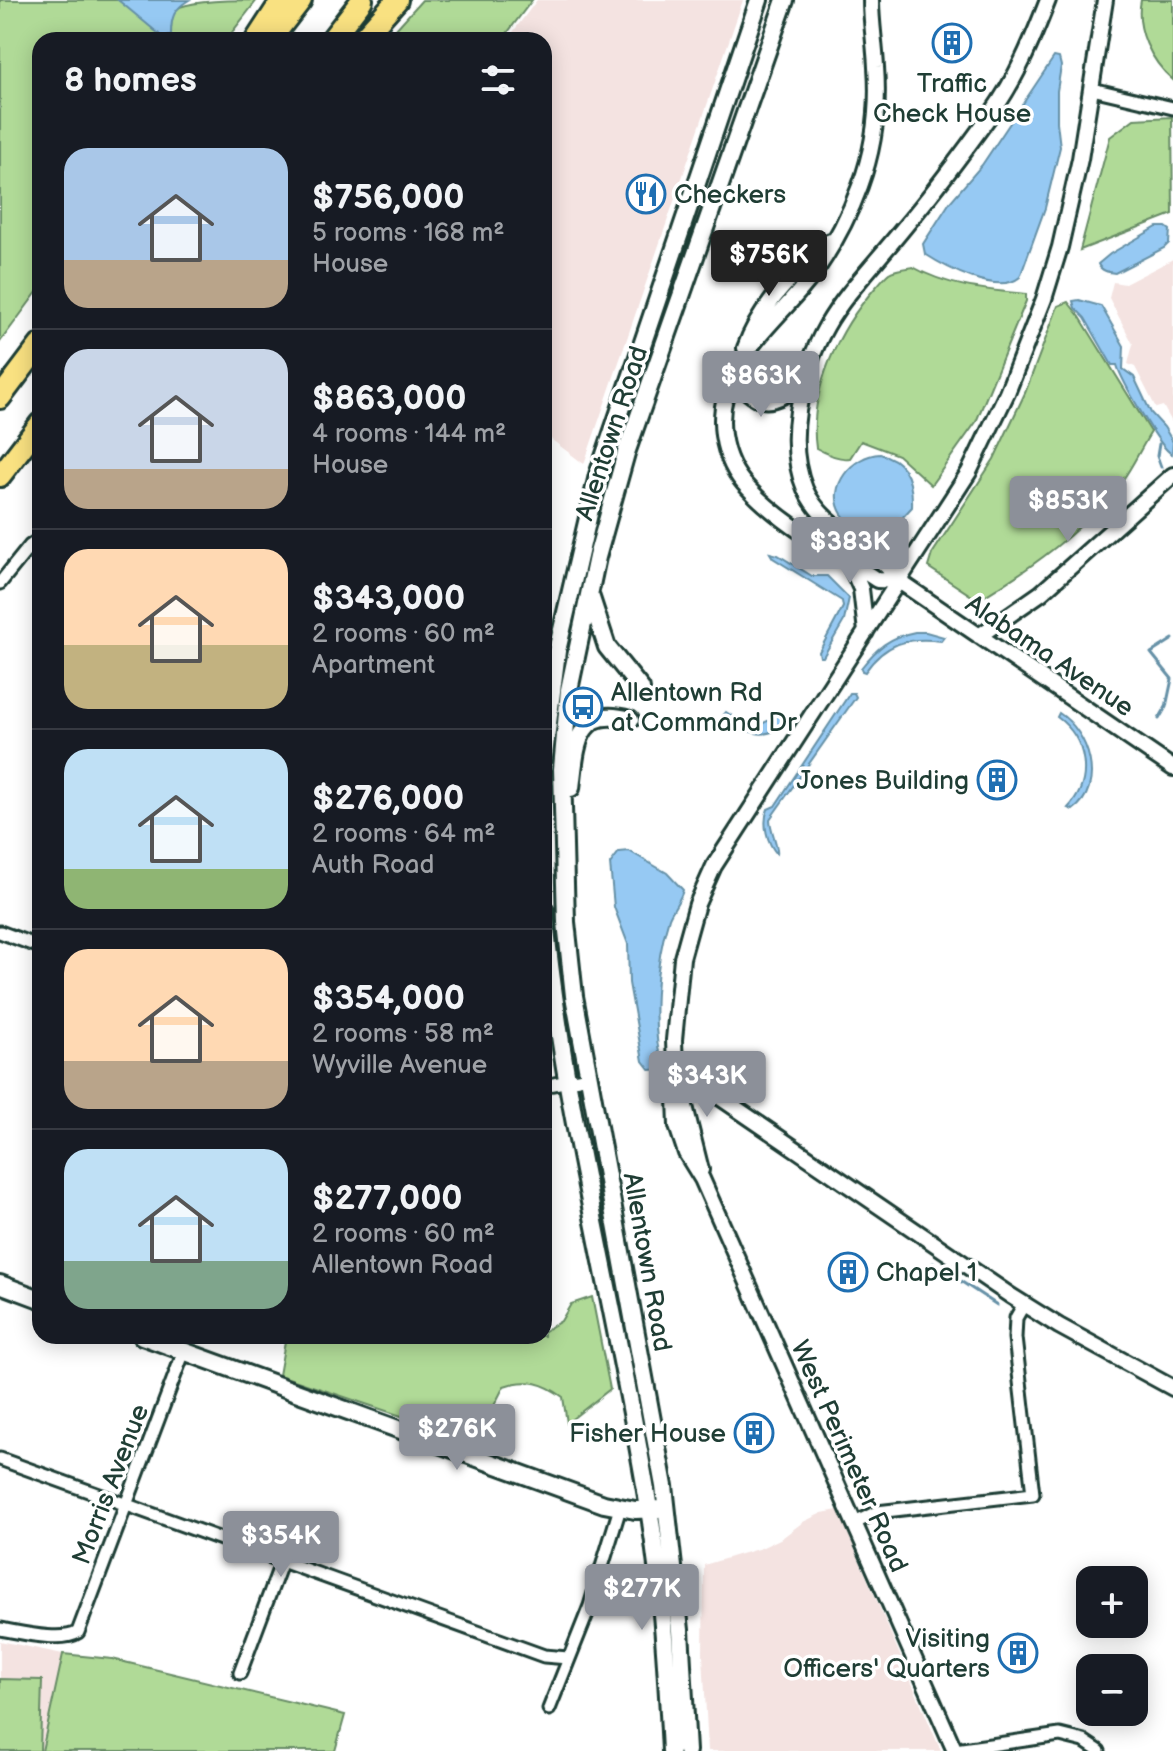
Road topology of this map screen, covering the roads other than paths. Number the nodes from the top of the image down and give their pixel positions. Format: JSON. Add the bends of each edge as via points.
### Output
{"nodes":[{"id":1,"x":282,"y":0,"type":"edge"},
{"id":2,"x":301,"y":0,"type":"edge"},
{"id":3,"x":362,"y":0,"type":"edge"},
{"id":4,"x":397,"y":0,"type":"edge"},
{"id":5,"x":759,"y":0,"type":"edge"},
{"id":6,"x":785,"y":0,"type":"edge"},
{"id":7,"x":871,"y":0,"type":"edge"},
{"id":8,"x":1048,"y":0,"type":"edge"},
{"id":9,"x":1105,"y":0,"type":"edge"},
{"id":10,"x":261,"y":32,"type":"edge"},
{"id":11,"x":276,"y":32,"type":"edge"},
{"id":12,"x":337,"y":32,"type":"edge"},
{"id":13,"x":368,"y":32,"type":"edge"},
{"id":14,"x":1092,"y":89,"type":"junction"},
{"id":15,"x":1173,"y":108,"type":"edge"},
{"id":16,"x":32,"y":356,"type":"edge"},
{"id":17,"x":733,"y":372,"type":"junction"},
{"id":18,"x":803,"y":380,"type":"junction"},
{"id":19,"x":0,"y":398,"type":"edge"},
{"id":20,"x":32,"y":434,"type":"edge"},
{"id":21,"x":1173,"y":475,"type":"edge"},
{"id":22,"x":0,"y":476,"type":"edge"},
{"id":23,"x":32,"y":545,"type":"edge"},
{"id":24,"x":849,"y":562,"type":"junction"},
{"id":25,"x":899,"y":581,"type":"junction"},
{"id":26,"x":0,"y":583,"type":"edge"},
{"id":27,"x":589,"y":593,"type":"junction"},
{"id":28,"x":866,"y":632,"type":"junction"},
{"id":29,"x":979,"y":636,"type":"junction"},
{"id":30,"x":641,"y":689,"type":"dead end"},
{"id":31,"x":552,"y":691,"type":"edge"},
{"id":32,"x":630,"y":720,"type":"dead end"},
{"id":33,"x":1173,"y":768,"type":"edge"},
{"id":34,"x":564,"y":853,"type":"junction"},
{"id":35,"x":0,"y":932,"type":"edge"},
{"id":36,"x":32,"y":944,"type":"edge"},
{"id":37,"x":552,"y":967,"type":"edge"},
{"id":38,"x":674,"y":1066,"type":"junction"},
{"id":39,"x":588,"y":1077,"type":"junction"},
{"id":40,"x":568,"y":1081,"type":"junction"},
{"id":41,"x":552,"y":1084,"type":"edge"},
{"id":42,"x":0,"y":1284,"type":"edge"},
{"id":43,"x":32,"y":1296,"type":"edge"},
{"id":44,"x":1024,"y":1304,"type":"junction"},
{"id":45,"x":182,"y":1345,"type":"edge"},
{"id":46,"x":1173,"y":1388,"type":"edge"},
{"id":47,"x":0,"y":1459,"type":"edge"},
{"id":48,"x":126,"y":1505,"type":"junction"},
{"id":49,"x":620,"y":1508,"type":"junction"},
{"id":50,"x":658,"y":1510,"type":"junction"},
{"id":51,"x":855,"y":1523,"type":"junction"},
{"id":52,"x":282,"y":1561,"type":"junction"},
{"id":53,"x":0,"y":1629,"type":"edge"},
{"id":54,"x":568,"y":1658,"type":"junction"},
{"id":55,"x":240,"y":1673,"type":"dead end"},
{"id":56,"x":549,"y":1709,"type":"dead end"},
{"id":57,"x":955,"y":1750,"type":"edge"},
{"id":58,"x":671,"y":1751,"type":"edge"},
{"id":59,"x":687,"y":1751,"type":"edge"},
{"id":60,"x":1099,"y":1751,"type":"edge"}],
"edges":[{"from":1,"to":10,"type":"highway"},
{"from":2,"to":11,"type":"highway"},
{"from":3,"to":12,"type":"highway"},
{"from":4,"to":13,"type":"highway"},
{"from":5,"to":31,"type":"main road","name":"Allentown Road","via":[[598,475]]},
{"from":6,"to":27,"type":"main road","name":"Allentown Road","via":[[626,453]]},
{"from":7,"to":17,"type":"street","via":[[877,86],[861,184],[810,278]]},
{"from":8,"to":18,"type":"street","via":[[1007,91],[832,315]]},
{"from":9,"to":14,"type":"street"},
{"from":14,"to":15,"type":"street"},
{"from":14,"to":25,"type":"street","via":[[1060,247],[1027,345],[981,449]]},
{"from":16,"to":19,"type":"highway"},
{"from":17,"to":18,"type":"street","via":[[745,392],[758,400],[779,398]]},
{"from":17,"to":24,"type":"street","via":[[722,426],[738,476],[776,514]]},
{"from":18,"to":25,"type":"street","via":[[796,443],[805,489],[831,524],[888,564]]},
{"from":20,"to":22,"type":"highway"},
{"from":21,"to":29,"type":"street","via":[[1041,593]]},
{"from":23,"to":26,"type":"street"},
{"from":24,"to":25,"type":"street","via":[[877,580]]},
{"from":24,"to":28,"type":"street","via":[[861,589]]},
{"from":25,"to":28,"type":"street","name":"West Perimeter Road"},
{"from":25,"to":29,"type":"street","name":"Alabama Avenue"},
{"from":27,"to":30,"type":"main road","via":[[607,647]]},
{"from":27,"to":34,"type":"main road","name":"Allentown Road","via":[[568,702],[562,769]]},
{"from":28,"to":38,"type":"street","name":"West Perimeter Road","via":[[714,866],[697,904],[682,958]]},
{"from":29,"to":33,"type":"street","name":"Alabama Avenue"},
{"from":32,"to":34,"type":"main road","via":[[595,721],[579,736]]},
{"from":34,"to":39,"type":"main road","name":"Allentown Road","via":[[569,955]]},
{"from":35,"to":36,"type":"street"},
{"from":37,"to":40,"type":"main road","name":"Allentown Road"},
{"from":38,"to":44,"type":"street"},
{"from":38,"to":51,"type":"street","name":"West Perimeter Road","via":[[702,1179]]},
{"from":39,"to":40,"type":"street"},
{"from":39,"to":50,"type":"main road","name":"Allentown Road","via":[[635,1323]]},
{"from":40,"to":41,"type":"street"},
{"from":40,"to":50,"type":"main road","name":"Allentown Road"},
{"from":42,"to":43,"type":"main road"},
{"from":44,"to":46,"type":"street"},
{"from":44,"to":51,"type":"street","via":[[1015,1330],[1033,1494],[877,1512]]},
{"from":45,"to":48,"type":"street","name":"Morris Avenue"},
{"from":45,"to":49,"type":"main road"},
{"from":47,"to":48,"type":"street"},
{"from":48,"to":52,"type":"street"},
{"from":48,"to":53,"type":"street","name":"Morris Avenue","via":[[78,1632],[58,1637]]},
{"from":49,"to":50,"type":"main road"},
{"from":49,"to":54,"type":"street","via":[[599,1581]]},
{"from":50,"to":58,"type":"main road","name":"Allentown Road"},
{"from":50,"to":59,"type":"main road","name":"Allentown Road","via":[[680,1630]]},
{"from":51,"to":57,"type":"street","name":"West Perimeter Road"},
{"from":52,"to":54,"type":"street","via":[[544,1656]]},
{"from":52,"to":55,"type":"street"},
{"from":54,"to":56,"type":"street"},
{"from":57,"to":60,"type":"street","via":[[1060,1735]]}]}
